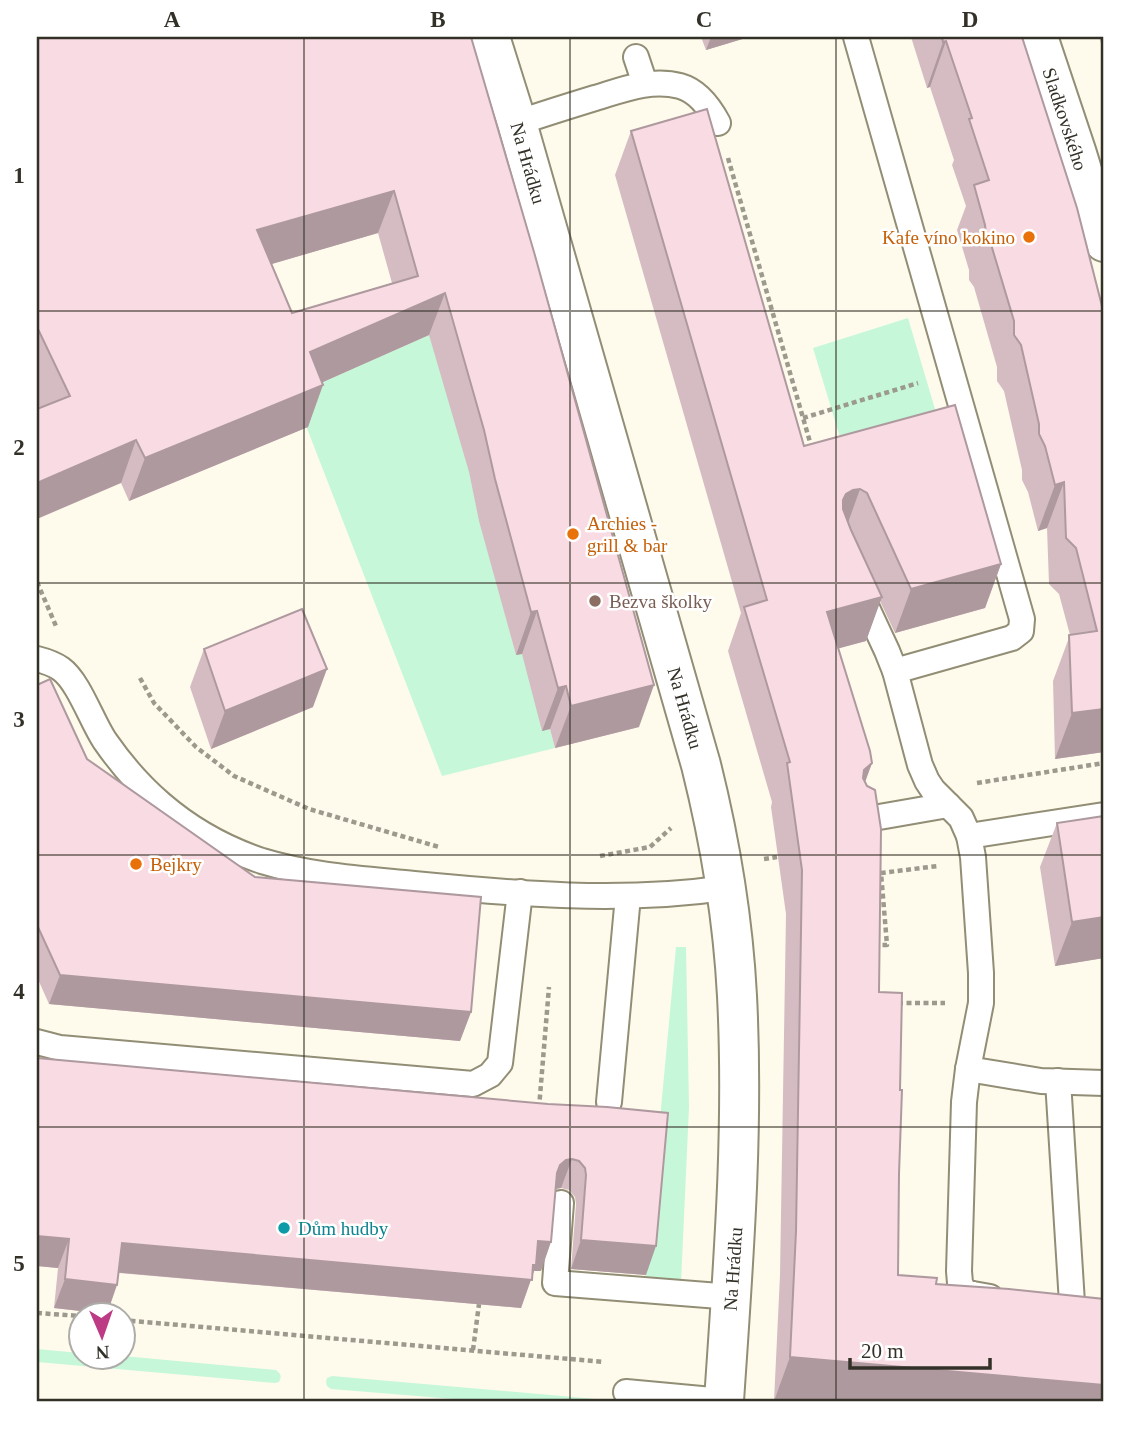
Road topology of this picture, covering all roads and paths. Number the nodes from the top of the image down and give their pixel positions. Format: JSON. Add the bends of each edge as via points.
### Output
{"nodes":[{"id":1,"x":489,"y":37,"type":"edge"},
{"id":2,"x":856,"y":37,"type":"edge"},
{"id":3,"x":1038,"y":37,"type":"edge"},
{"id":4,"x":636,"y":57,"type":"dead end"},
{"id":5,"x":645,"y":84,"type":"junction"},
{"id":6,"x":517,"y":123,"type":"junction"},
{"id":7,"x":718,"y":123,"type":"joint"},
{"id":8,"x":1104,"y":242,"type":"edge"},
{"id":9,"x":952,"y":372,"type":"junction"},
{"id":10,"x":803,"y":418,"type":"junction"},
{"id":11,"x":815,"y":457,"type":"edge"},
{"id":12,"x":848,"y":568,"type":"edge"},
{"id":13,"x":37,"y":659,"type":"edge"},
{"id":14,"x":895,"y":671,"type":"junction"},
{"id":15,"x":140,"y":678,"type":"dead end"},
{"id":16,"x":1104,"y":764,"type":"edge"},
{"id":17,"x":940,"y":797,"type":"junction"},
{"id":18,"x":1104,"y":815,"type":"edge"},
{"id":19,"x":862,"y":820,"type":"edge"},
{"id":20,"x":970,"y":836,"type":"junction"},
{"id":21,"x":445,"y":848,"type":"dead end"},
{"id":22,"x":597,"y":857,"type":"dead end"},
{"id":23,"x":974,"y":872,"type":"junction"},
{"id":24,"x":725,"y":888,"type":"junction"},
{"id":25,"x":520,"y":892,"type":"junction"},
{"id":26,"x":686,"y":894,"type":"junction"},
{"id":27,"x":628,"y":896,"type":"junction"},
{"id":28,"x":867,"y":945,"type":"edge"},
{"id":29,"x":550,"y":976,"type":"dead end"},
{"id":30,"x":897,"y":1003,"type":"edge"},
{"id":31,"x":981,"y":1003,"type":"junction"},
{"id":32,"x":37,"y":1042,"type":"edge"},
{"id":33,"x":968,"y":1069,"type":"junction"},
{"id":34,"x":1058,"y":1081,"type":"junction"},
{"id":35,"x":1104,"y":1083,"type":"edge"},
{"id":36,"x":609,"y":1102,"type":"dead end"},
{"id":37,"x":539,"y":1112,"type":"edge"},
{"id":38,"x":561,"y":1203,"type":"dead end"},
{"id":39,"x":732,"y":1297,"type":"junction"},
{"id":40,"x":1009,"y":1298,"type":"edge"},
{"id":41,"x":1047,"y":1301,"type":"edge"},
{"id":42,"x":479,"y":1304,"type":"edge"},
{"id":43,"x":37,"y":1312,"type":"edge"},
{"id":44,"x":66,"y":1315,"type":"edge"},
{"id":45,"x":136,"y":1321,"type":"edge"},
{"id":46,"x":473,"y":1350,"type":"junction"},
{"id":47,"x":604,"y":1362,"type":"dead end"},
{"id":48,"x":626,"y":1392,"type":"dead end"},
{"id":49,"x":724,"y":1401,"type":"edge"}],
"edges":[{"from":1,"to":6,"type":"street","name":"Na Hrádku"},
{"from":2,"to":9,"type":"lane"},
{"from":3,"to":8,"type":"street","name":"Sladkovského"},
{"from":4,"to":5,"type":"lane"},
{"from":5,"to":6,"type":"lane"},
{"from":5,"to":7,"type":"lane","via":[[689,90],[710,108]]},
{"from":6,"to":24,"type":"street","name":"Na Hrádku","via":[[701,765]]},
{"from":7,"to":10,"type":"path"},
{"from":9,"to":10,"type":"path"},
{"from":9,"to":14,"type":"lane","via":[[1022,619],[1021,631],[1012,638]]},
{"from":10,"to":11,"type":"path"},
{"from":12,"to":14,"type":"lane"},
{"from":13,"to":25,"type":"lane","via":[[63,670],[104,740],[145,790],[225,846],[294,869]]},
{"from":14,"to":17,"type":"lane","via":[[920,765]]},
{"from":15,"to":21,"type":"path","via":[[154,703],[196,747],[234,776],[309,809]]},
{"from":16,"to":17,"type":"path"},
{"from":17,"to":19,"type":"lane"},
{"from":17,"to":20,"type":"lane","via":[[961,818]]},
{"from":18,"to":20,"type":"lane"},
{"from":20,"to":23,"type":"lane"},
{"from":22,"to":26,"type":"path","via":[[650,847],[674,825]]},
{"from":23,"to":28,"type":"path","via":[[949,864],[881,873],[887,945]]},
{"from":23,"to":31,"type":"lane"},
{"from":24,"to":26,"type":"lane"},
{"from":24,"to":39,"type":"street","name":"Na Hrádku","via":[[737,995],[739,1074]]},
{"from":25,"to":27,"type":"lane"},
{"from":25,"to":32,"type":"lane","via":[[500,1063],[473,1084],[60,1048]]},
{"from":26,"to":27,"type":"lane"},
{"from":27,"to":36,"type":"lane"},
{"from":29,"to":37,"type":"path"},
{"from":30,"to":31,"type":"path"},
{"from":31,"to":33,"type":"lane"},
{"from":33,"to":34,"type":"lane"},
{"from":33,"to":40,"type":"lane","via":[[960,1283],[964,1291],[973,1294]]},
{"from":34,"to":35,"type":"lane"},
{"from":34,"to":41,"type":"lane","via":[[1083,1303]]},
{"from":38,"to":39,"type":"lane","via":[[555,1283]]},
{"from":39,"to":49,"type":"street","name":"Na Hrádku"},
{"from":42,"to":46,"type":"path"},
{"from":43,"to":44,"type":"path"},
{"from":45,"to":46,"type":"path"},
{"from":46,"to":47,"type":"path"},
{"from":48,"to":49,"type":"lane"}]}
